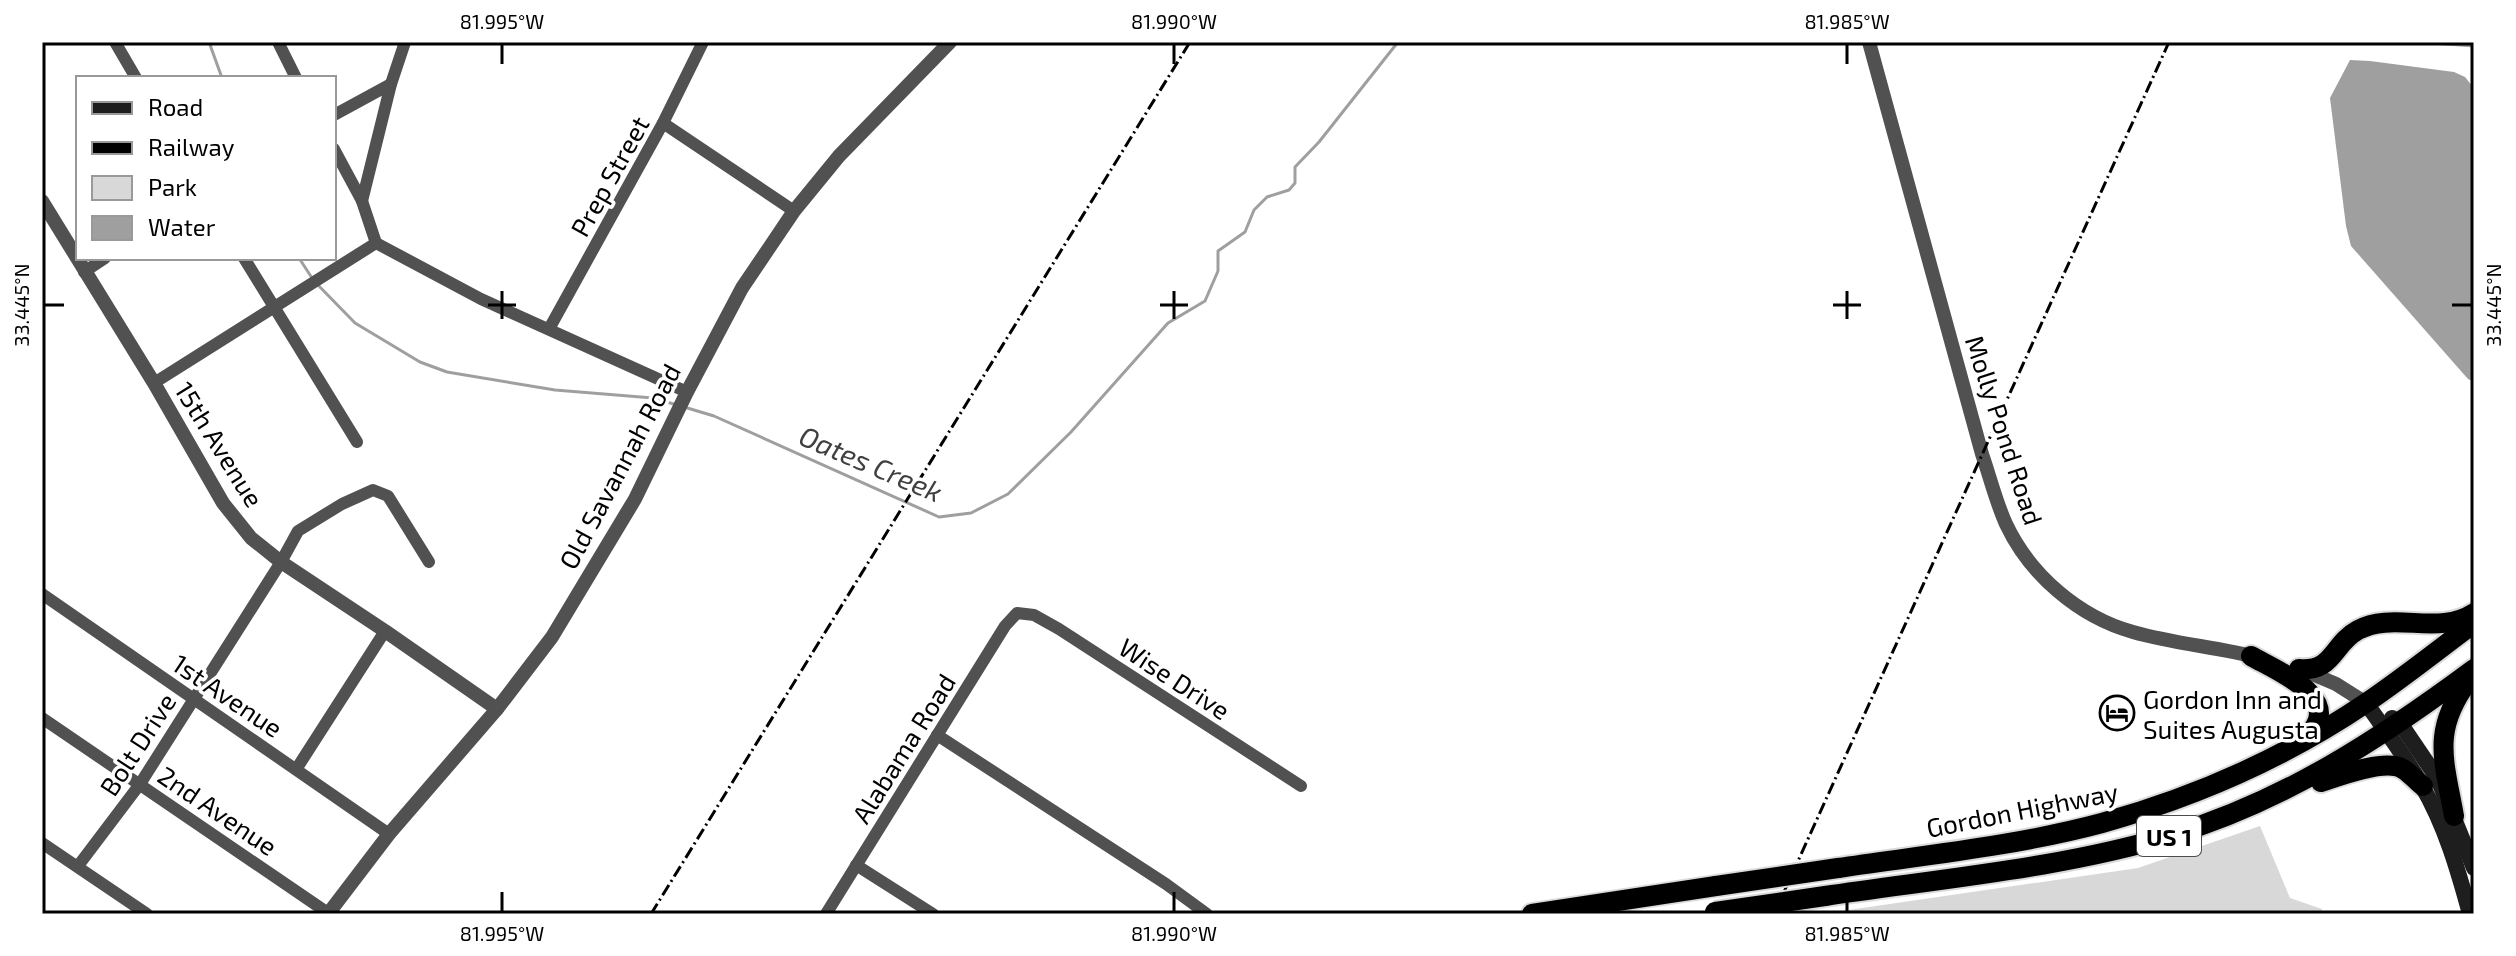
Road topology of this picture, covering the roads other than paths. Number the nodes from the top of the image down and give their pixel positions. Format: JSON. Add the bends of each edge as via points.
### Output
{"nodes":[{"id":1,"x":115,"y":42,"type":"edge"},
{"id":2,"x":278,"y":42,"type":"edge"},
{"id":3,"x":405,"y":42,"type":"edge"},
{"id":4,"x":703,"y":42,"type":"edge"},
{"id":5,"x":950,"y":42,"type":"edge"},
{"id":6,"x":1869,"y":42,"type":"edge"},
{"id":7,"x":135,"y":76,"type":"edge"},
{"id":8,"x":295,"y":76,"type":"edge"},
{"id":9,"x":391,"y":84,"type":"junction"},
{"id":10,"x":336,"y":114,"type":"edge"},
{"id":11,"x":663,"y":123,"type":"junction"},
{"id":12,"x":336,"y":153,"type":"edge"},
{"id":13,"x":42,"y":201,"type":"edge"},
{"id":14,"x":362,"y":201,"type":"junction"},
{"id":15,"x":794,"y":211,"type":"junction"},
{"id":16,"x":376,"y":243,"type":"junction"},
{"id":17,"x":76,"y":258,"type":"edge"},
{"id":18,"x":77,"y":260,"type":"edge"},
{"id":19,"x":102,"y":260,"type":"edge"},
{"id":20,"x":245,"y":260,"type":"edge"},
{"id":21,"x":84,"y":272,"type":"junction"},
{"id":22,"x":274,"y":309,"type":"junction"},
{"id":23,"x":549,"y":329,"type":"junction"},
{"id":24,"x":154,"y":383,"type":"junction"},
{"id":25,"x":681,"y":403,"type":"junction"},
{"id":26,"x":357,"y":442,"type":"dead end"},
{"id":27,"x":281,"y":562,"type":"junction"},
{"id":28,"x":429,"y":562,"type":"dead end"},
{"id":29,"x":42,"y":594,"type":"edge"},
{"id":30,"x":1022,"y":612,"type":"joint"},
{"id":31,"x":2474,"y":613,"type":"edge"},
{"id":32,"x":2474,"y":623,"type":"edge"},
{"id":33,"x":385,"y":631,"type":"junction"},
{"id":34,"x":2251,"y":656,"type":"junction"},
{"id":35,"x":2299,"y":669,"type":"junction"},
{"id":36,"x":2474,"y":671,"type":"edge"},
{"id":37,"x":193,"y":697,"type":"junction"},
{"id":38,"x":2366,"y":703,"type":"junction"},
{"id":39,"x":497,"y":709,"type":"junction"},
{"id":40,"x":42,"y":718,"type":"edge"},
{"id":41,"x":2393,"y":727,"type":"junction"},
{"id":42,"x":937,"y":735,"type":"junction"},
{"id":43,"x":2295,"y":746,"type":"junction"},
{"id":44,"x":297,"y":768,"type":"junction"},
{"id":45,"x":140,"y":784,"type":"junction"},
{"id":46,"x":1301,"y":786,"type":"dead end"},
{"id":47,"x":2293,"y":786,"type":"junction"},
{"id":48,"x":2423,"y":786,"type":"junction"},
{"id":49,"x":2454,"y":816,"type":"junction"},
{"id":50,"x":389,"y":834,"type":"junction"},
{"id":51,"x":42,"y":843,"type":"edge"},
{"id":52,"x":856,"y":865,"type":"junction"},
{"id":53,"x":78,"y":866,"type":"junction"},
{"id":54,"x":2474,"y":868,"type":"edge"},
{"id":55,"x":1709,"y":913,"type":"edge"},
{"id":56,"x":147,"y":914,"type":"edge"},
{"id":57,"x":328,"y":914,"type":"edge"},
{"id":58,"x":826,"y":914,"type":"edge"},
{"id":59,"x":933,"y":914,"type":"edge"},
{"id":60,"x":1207,"y":914,"type":"edge"},
{"id":61,"x":1532,"y":914,"type":"edge"},
{"id":62,"x":2470,"y":914,"type":"edge"}],
"edges":[{"from":1,"to":7,"type":"street"},
{"from":2,"to":8,"type":"street"},
{"from":3,"to":9,"type":"street"},
{"from":4,"to":11,"type":"street","name":"Prep Street"},
{"from":5,"to":15,"type":"street","name":"Old Savannah Road","via":[[839,156]]},
{"from":6,"to":34,"type":"street","name":"Molly Pond Road","via":[[1982,454],[2017,544],[2054,588],[2099,620]]},
{"from":9,"to":10,"type":"street"},
{"from":9,"to":14,"type":"street"},
{"from":11,"to":15,"type":"street"},
{"from":11,"to":23,"type":"street","name":"Prep Street"},
{"from":12,"to":14,"type":"street"},
{"from":13,"to":17,"type":"street","name":"15th Avenue"},
{"from":14,"to":16,"type":"street"},
{"from":15,"to":25,"type":"street","name":"Old Savannah Road","via":[[742,288]]},
{"from":16,"to":22,"type":"street"},
{"from":16,"to":23,"type":"street"},
{"from":18,"to":21,"type":"street","name":"15th Avenue"},
{"from":19,"to":21,"type":"street"},
{"from":20,"to":22,"type":"street"},
{"from":21,"to":24,"type":"street","name":"15th Avenue"},
{"from":22,"to":24,"type":"street"},
{"from":22,"to":26,"type":"street"},
{"from":23,"to":25,"type":"street"},
{"from":24,"to":27,"type":"street","name":"15th Avenue","via":[[223,503],[251,538]]},
{"from":25,"to":39,"type":"street","name":"Old Savannah Road","via":[[635,499],[552,637]]},
{"from":27,"to":28,"type":"street","name":"Bolt Drive","via":[[298,531],[373,490],[388,496]]},
{"from":27,"to":33,"type":"street","name":"15th Avenue"},
{"from":27,"to":37,"type":"street","name":"Bolt Drive"},
{"from":29,"to":37,"type":"street","name":"1st Avenue"},
{"from":30,"to":42,"type":"street","name":"Alabama Road","via":[[1005,626]]},
{"from":30,"to":46,"type":"street","name":"Wise Drive","via":[[1059,629]]},
{"from":31,"to":35,"type":"highway","via":[[2456,622],[2366,627],[2346,638],[2327,663]]},
{"from":32,"to":38,"type":"highway","name":"Gordon Highway","number":"US 1"},
{"from":33,"to":39,"type":"street","name":"15th Avenue"},
{"from":33,"to":44,"type":"street"},
{"from":34,"to":35,"type":"street","name":"Molly Pond Road"},
{"from":34,"to":43,"type":"highway","via":[[2314,697],[2315,726]]},
{"from":35,"to":38,"type":"street","name":"Molly Pond Road"},
{"from":36,"to":41,"type":"highway","name":"Gordon Highway","number":"US 1"},
{"from":36,"to":49,"type":"highway","via":[[2453,701],[2444,732]]},
{"from":37,"to":44,"type":"street","name":"1st Avenue"},
{"from":37,"to":45,"type":"street","name":"Bolt Drive"},
{"from":38,"to":41,"type":"main road"},
{"from":38,"to":43,"type":"highway","name":"Gordon Highway","number":"US 1"},
{"from":39,"to":50,"type":"street","name":"Old Savannah Road"},
{"from":40,"to":45,"type":"street","name":"2nd Avenue"},
{"from":41,"to":47,"type":"highway","name":"Gordon Highway","number":"US 1"},
{"from":41,"to":48,"type":"main road"},
{"from":41,"to":49,"type":"main road","via":[[2434,771]]},
{"from":42,"to":52,"type":"street","name":"Alabama Road"},
{"from":42,"to":60,"type":"street"},
{"from":43,"to":61,"type":"highway","name":"Gordon Highway","number":"US 1","bridge":true,"via":[[2183,797],[2099,824]]},
{"from":44,"to":50,"type":"street","name":"1st Avenue"},
{"from":45,"to":53,"type":"street","name":"Bolt Drive"},
{"from":45,"to":57,"type":"street","name":"2nd Avenue"},
{"from":47,"to":48,"type":"highway","via":[[2393,766]]},
{"from":47,"to":55,"type":"highway","name":"Gordon Highway","number":"US 1","bridge":true,"via":[[2205,824],[2139,844]]},
{"from":48,"to":62,"type":"main road"},
{"from":49,"to":54,"type":"main road"},
{"from":50,"to":57,"type":"street","name":"Old Savannah Road"},
{"from":51,"to":53,"type":"street"},
{"from":52,"to":58,"type":"street","name":"Alabama Road"},
{"from":52,"to":59,"type":"street"},
{"from":53,"to":56,"type":"street"}]}
